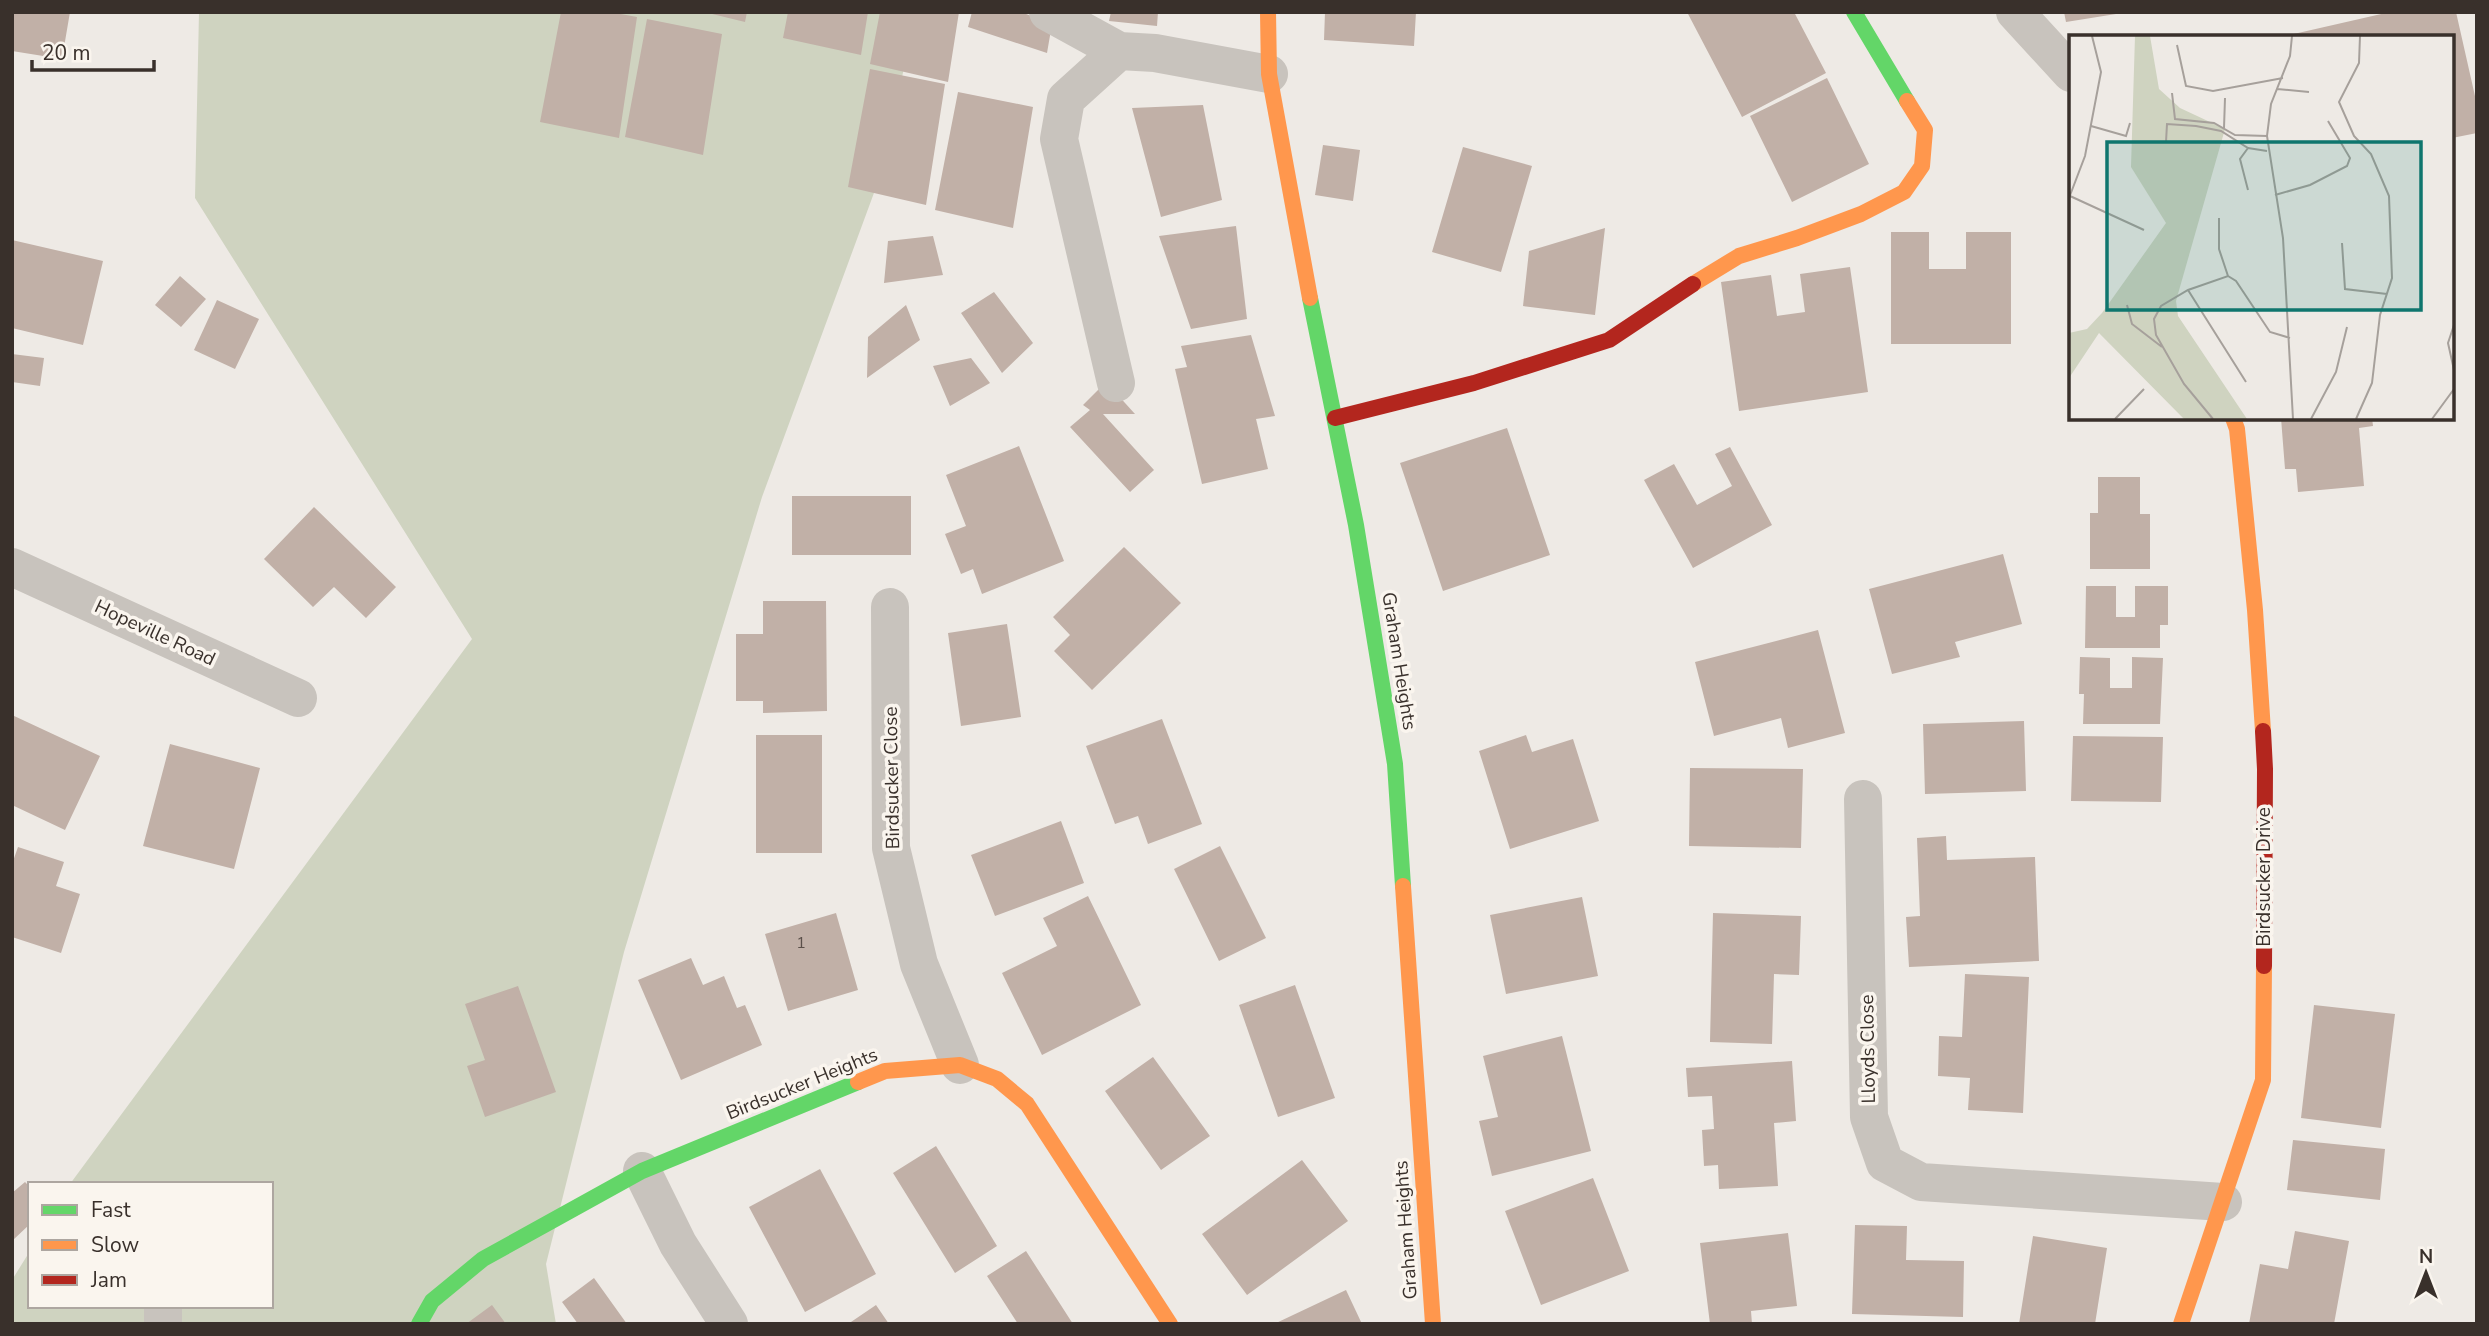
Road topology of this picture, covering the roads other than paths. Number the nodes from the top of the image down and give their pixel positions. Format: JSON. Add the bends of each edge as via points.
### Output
{"nodes":[{"id":1,"x":1048,"y":12,"type":"edge"},
{"id":2,"x":1268,"y":12,"type":"edge"},
{"id":3,"x":1854,"y":12,"type":"edge"},
{"id":4,"x":2015,"y":12,"type":"edge"},
{"id":5,"x":1119,"y":51,"type":"junction"},
{"id":6,"x":2069,"y":71,"type":"edge"},
{"id":7,"x":1269,"y":74,"type":"junction"},
{"id":8,"x":1116,"y":383,"type":"dead end"},
{"id":9,"x":1335,"y":418,"type":"junction"},
{"id":10,"x":2234,"y":420,"type":"edge"},
{"id":11,"x":12,"y":567,"type":"edge"},
{"id":12,"x":890,"y":607,"type":"dead end"},
{"id":13,"x":298,"y":698,"type":"dead end"},
{"id":14,"x":1863,"y":799,"type":"dead end"},
{"id":15,"x":960,"y":1065,"type":"junction"},
{"id":16,"x":642,"y":1171,"type":"junction"},
{"id":17,"x":2223,"y":1202,"type":"junction"},
{"id":18,"x":418,"y":1324,"type":"edge"},
{"id":19,"x":729,"y":1324,"type":"edge"},
{"id":20,"x":1170,"y":1324,"type":"edge"},
{"id":21,"x":1433,"y":1324,"type":"edge"},
{"id":22,"x":2180,"y":1324,"type":"edge"}],
"edges":[{"from":1,"to":5,"type":"street"},
{"from":2,"to":7,"type":"street","name":"Graham Heights"},
{"from":3,"to":9,"type":"street","via":[[1925,130],[1922,166],[1904,192],[1861,214],[1739,256],[1609,340],[1474,383]]},
{"from":4,"to":6,"type":"street"},
{"from":5,"to":7,"type":"street"},
{"from":5,"to":8,"type":"street","via":[[1066,99],[1059,139]]},
{"from":7,"to":9,"type":"street","name":"Graham Heights"},
{"from":9,"to":21,"type":"street","name":"Graham Heights","via":[[1395,764]]},
{"from":10,"to":17,"type":"street","name":"Birdsucker Drive","via":[[2255,610],[2265,769],[2263,1080]]},
{"from":11,"to":13,"type":"street","name":"Hopeville Road"},
{"from":12,"to":15,"type":"street","name":"Birdsucker Close","via":[[891,848],[919,964]]},
{"from":14,"to":17,"type":"street","name":"Lloyds Close","via":[[1869,1117],[1885,1163],[1921,1182]]},
{"from":15,"to":16,"type":"street","name":"Birdsucker Heights","via":[[886,1071]]},
{"from":15,"to":20,"type":"street","name":"Birdsucker Heights","via":[[997,1079],[1027,1104]]},
{"from":16,"to":18,"type":"street","name":"Birdsucker Heights","via":[[484,1259],[432,1301]]},
{"from":16,"to":19,"type":"street","via":[[678,1244]]},
{"from":17,"to":22,"type":"street","name":"Birdsucker Drive"}]}
